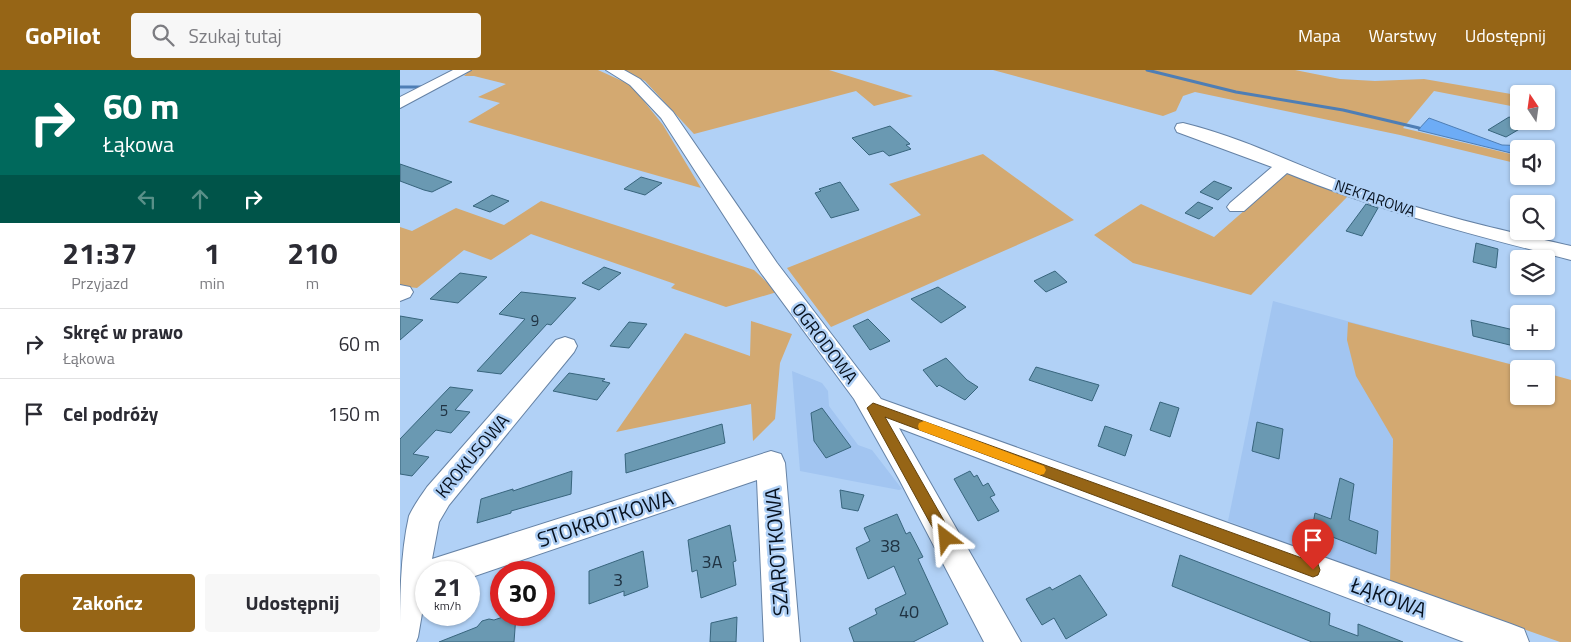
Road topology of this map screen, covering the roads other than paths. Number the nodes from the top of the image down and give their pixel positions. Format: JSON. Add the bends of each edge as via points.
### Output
{"nodes":[{"id":1,"x":464,"y":70,"type":"edge"},
{"id":2,"x":613,"y":70,"type":"edge"},
{"id":3,"x":400,"y":103,"type":"edge"},
{"id":4,"x":1184,"y":128,"type":"dead end"},
{"id":5,"x":1285,"y":165,"type":"junction"},
{"id":6,"x":1237,"y":206,"type":"dead end"},
{"id":7,"x":1571,"y":253,"type":"edge"},
{"id":8,"x":565,"y":346,"type":"dead end"},
{"id":9,"x":873,"y":408,"type":"junction"},
{"id":10,"x":771,"y":463,"type":"joint"},
{"id":11,"x":421,"y":561,"type":"edge"},
{"id":12,"x":476,"y":561,"type":"edge"},
{"id":13,"x":415,"y":592,"type":"edge"},
{"id":14,"x":400,"y":637,"type":"edge"},
{"id":15,"x":782,"y":642,"type":"edge"},
{"id":16,"x":1003,"y":642,"type":"edge"},
{"id":17,"x":1511,"y":642,"type":"edge"}],
"edges":[{"from":1,"to":3,"type":"street"},
{"from":2,"to":9,"type":"street","name":"OGRODOWA","via":[[635,82],[667,115],[769,268]]},
{"from":4,"to":5,"type":"street","name":"NEKTAROWA"},
{"from":5,"to":6,"type":"street"},
{"from":5,"to":7,"type":"street","name":"NEKTAROWA","via":[[1392,205],[1468,228]]},
{"from":8,"to":11,"type":"street","name":"KROKUSOWA","via":[[438,496],[424,518]]},
{"from":9,"to":16,"type":"street","name":"OGRODOWA"},
{"from":9,"to":17,"type":"street","name":"ŁĄKOWA"},
{"from":10,"to":12,"type":"street","name":"STOKROTKOWA"},
{"from":10,"to":15,"type":"street","name":"SZAROTKOWA"},
{"from":13,"to":14,"type":"street","name":"KROKUSOWA"}]}
